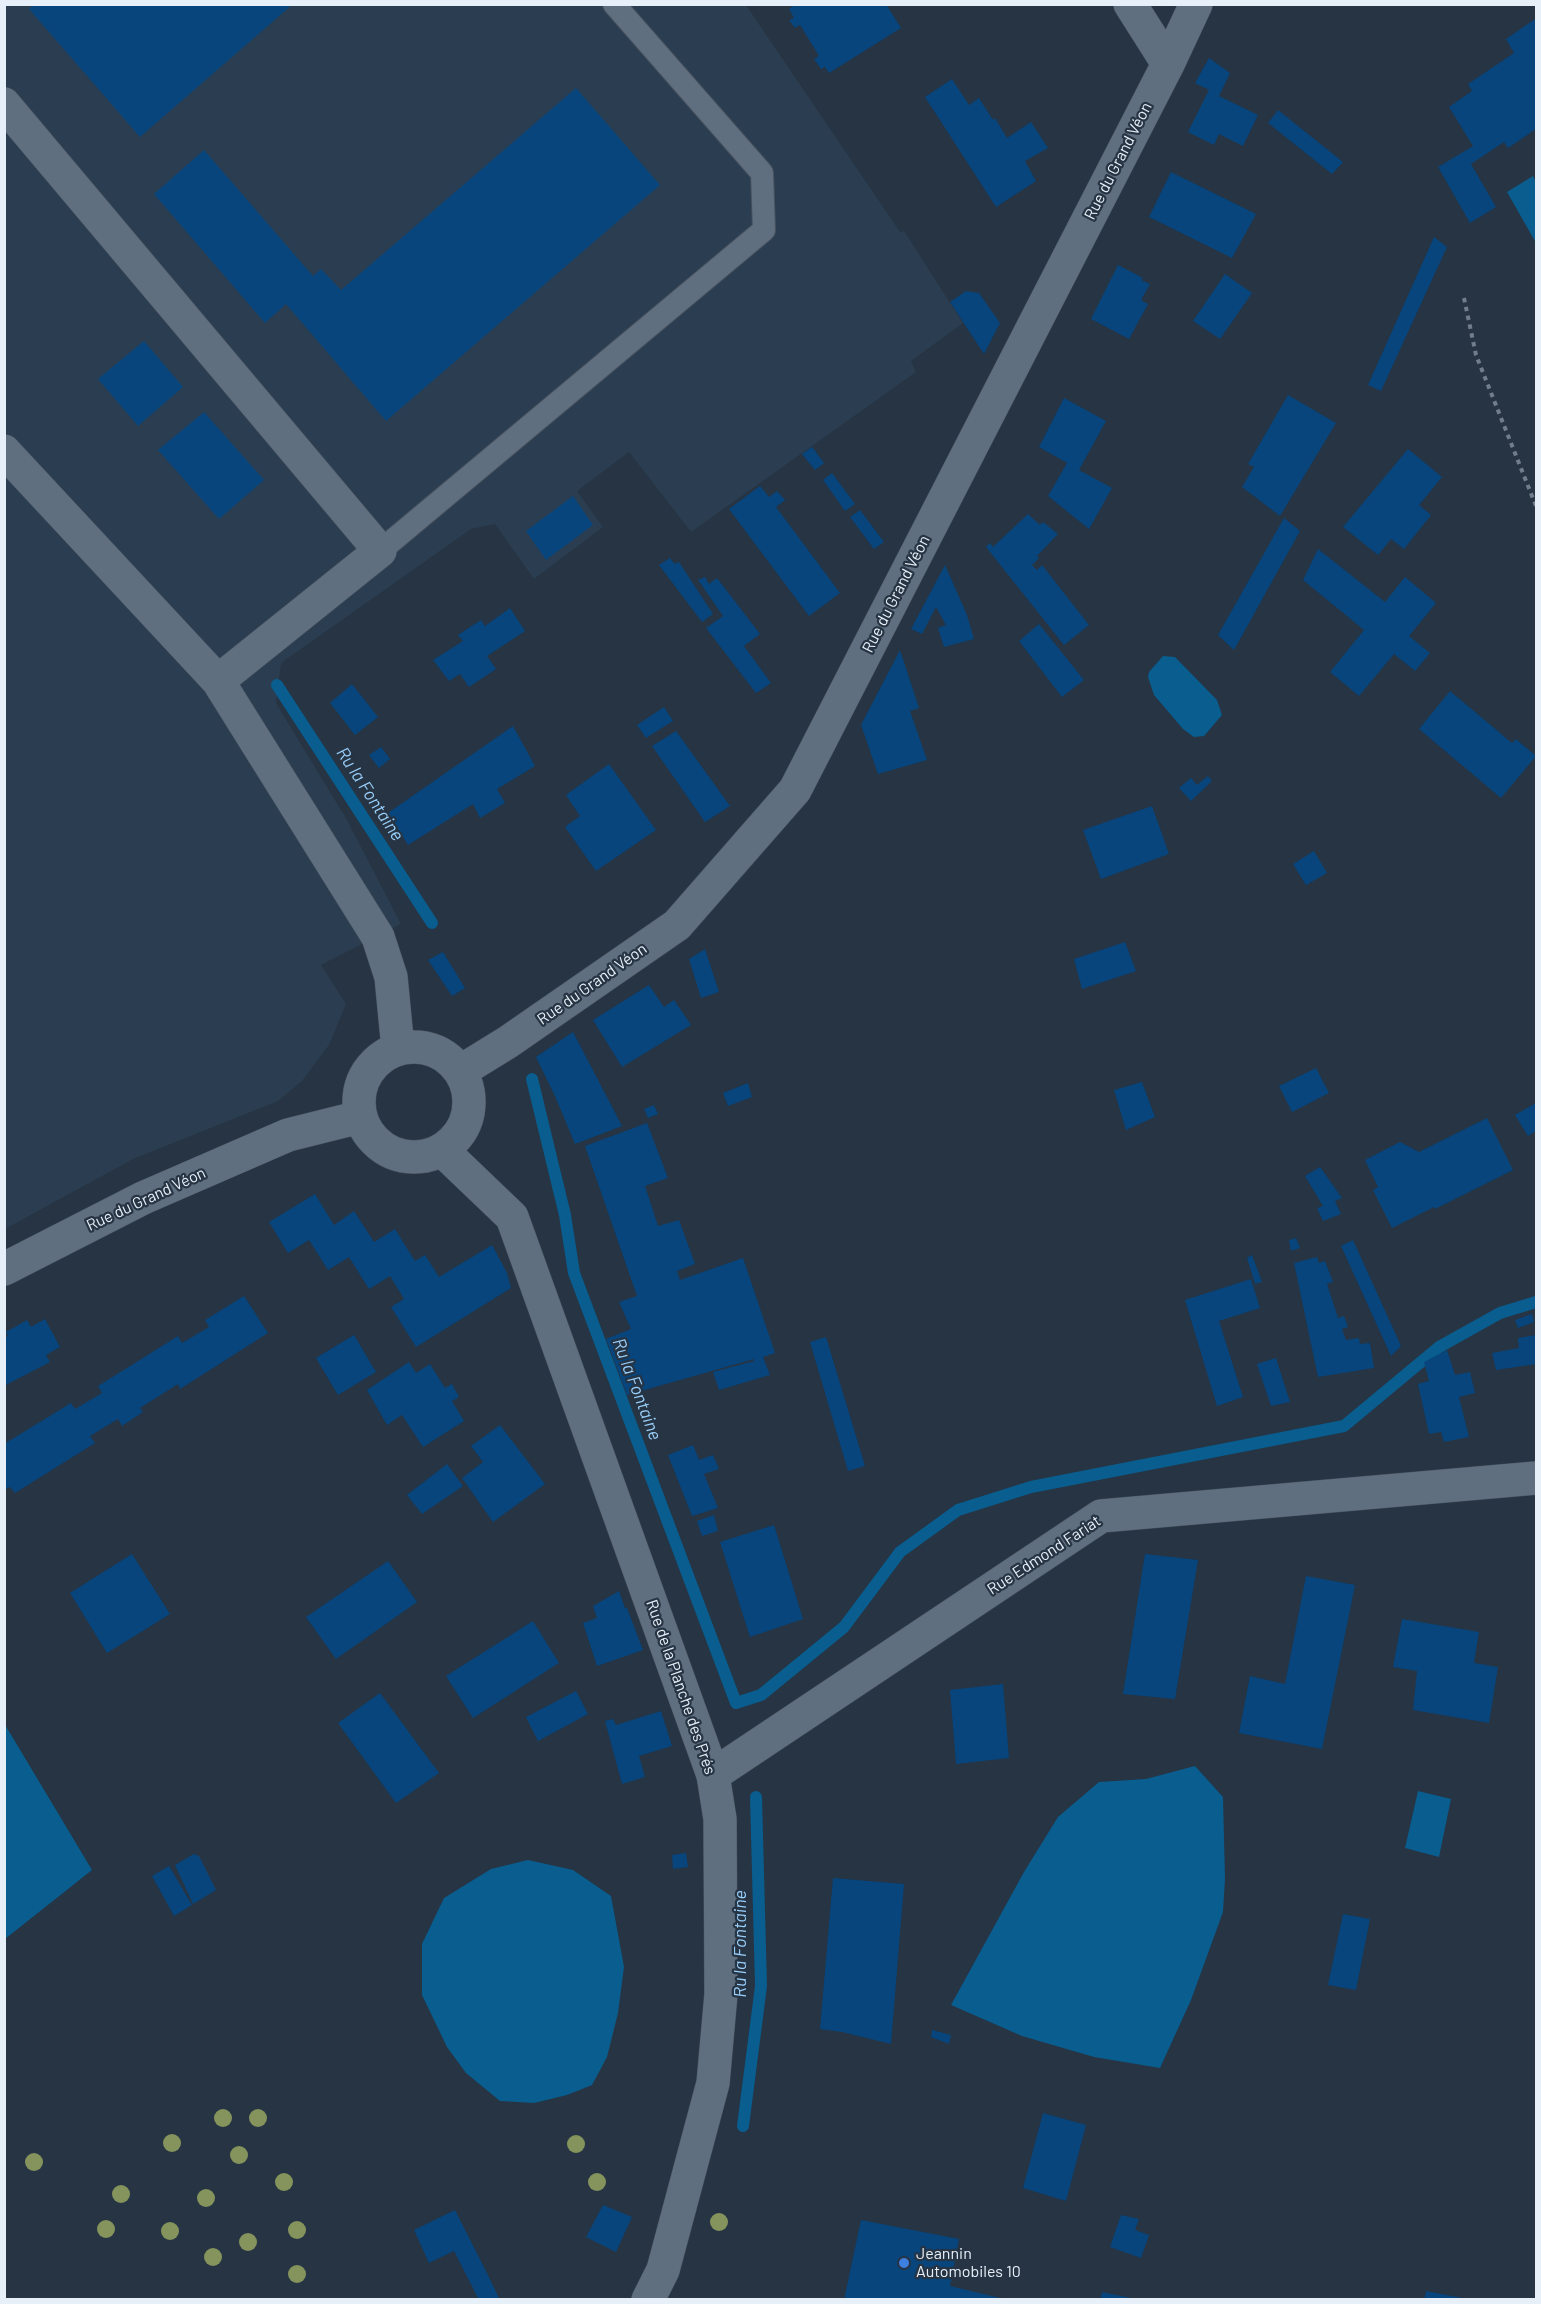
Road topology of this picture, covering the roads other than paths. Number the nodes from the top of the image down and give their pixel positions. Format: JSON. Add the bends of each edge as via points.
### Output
{"nodes":[{"id":1,"x":614,"y":4,"type":"edge"},
{"id":2,"x":1130,"y":4,"type":"edge"},
{"id":3,"x":1196,"y":4,"type":"edge"},
{"id":4,"x":1168,"y":63,"type":"junction"},
{"id":5,"x":4,"y":104,"type":"edge"},
{"id":6,"x":4,"y":451,"type":"edge"},
{"id":7,"x":380,"y":551,"type":"junction"},
{"id":8,"x":218,"y":681,"type":"junction"},
{"id":9,"x":398,"y":1049,"type":"junction"},
{"id":10,"x":461,"y":1071,"type":"junction"},
{"id":11,"x":360,"y":1117,"type":"junction"},
{"id":12,"x":442,"y":1150,"type":"junction"},
{"id":13,"x":4,"y":1269,"type":"edge"},
{"id":14,"x":1536,"y":1478,"type":"edge"},
{"id":15,"x":713,"y":1775,"type":"junction"},
{"id":16,"x":663,"y":2284,"type":"edge"},
{"id":17,"x":648,"y":2300,"type":"edge"}],
"edges":[{"from":1,"to":7,"type":"lane","via":[[762,173],[764,230]]},
{"from":2,"to":4,"type":"street"},
{"from":3,"to":4,"type":"street","name":"Rue du Grand Véon"},
{"from":4,"to":10,"type":"street","name":"Rue du Grand Véon","via":[[795,790],[677,925]]},
{"from":5,"to":7,"type":"street"},
{"from":6,"to":8,"type":"street"},
{"from":7,"to":8,"type":"street"},
{"from":8,"to":9,"type":"street","via":[[378,938],[391,977]]},
{"from":9,"to":10,"type":"street","via":[[415,1046],[433,1050]]},
{"from":9,"to":11,"type":"street","via":[[382,1056],[366,1075],[358,1100]]},
{"from":10,"to":12,"type":"street","via":[[470,1106],[466,1123]]},
{"from":11,"to":12,"type":"street","via":[[367,1132],[393,1154],[410,1158]]},
{"from":11,"to":13,"type":"street","name":"Rue du Grand Véon","via":[[288,1135],[143,1198]]},
{"from":12,"to":15,"type":"street","name":"Rue de la Planche des Prés","via":[[513,1217]]},
{"from":14,"to":15,"type":"street","name":"Rue Edmond Fariat","via":[[1101,1516]]},
{"from":15,"to":16,"type":"street","name":"Rue de la Planche des Prés","via":[[720,1819],[721,1994],[713,2084]]},
{"from":16,"to":17,"type":"street","name":"Rue de la Planche des Prés"}]}
